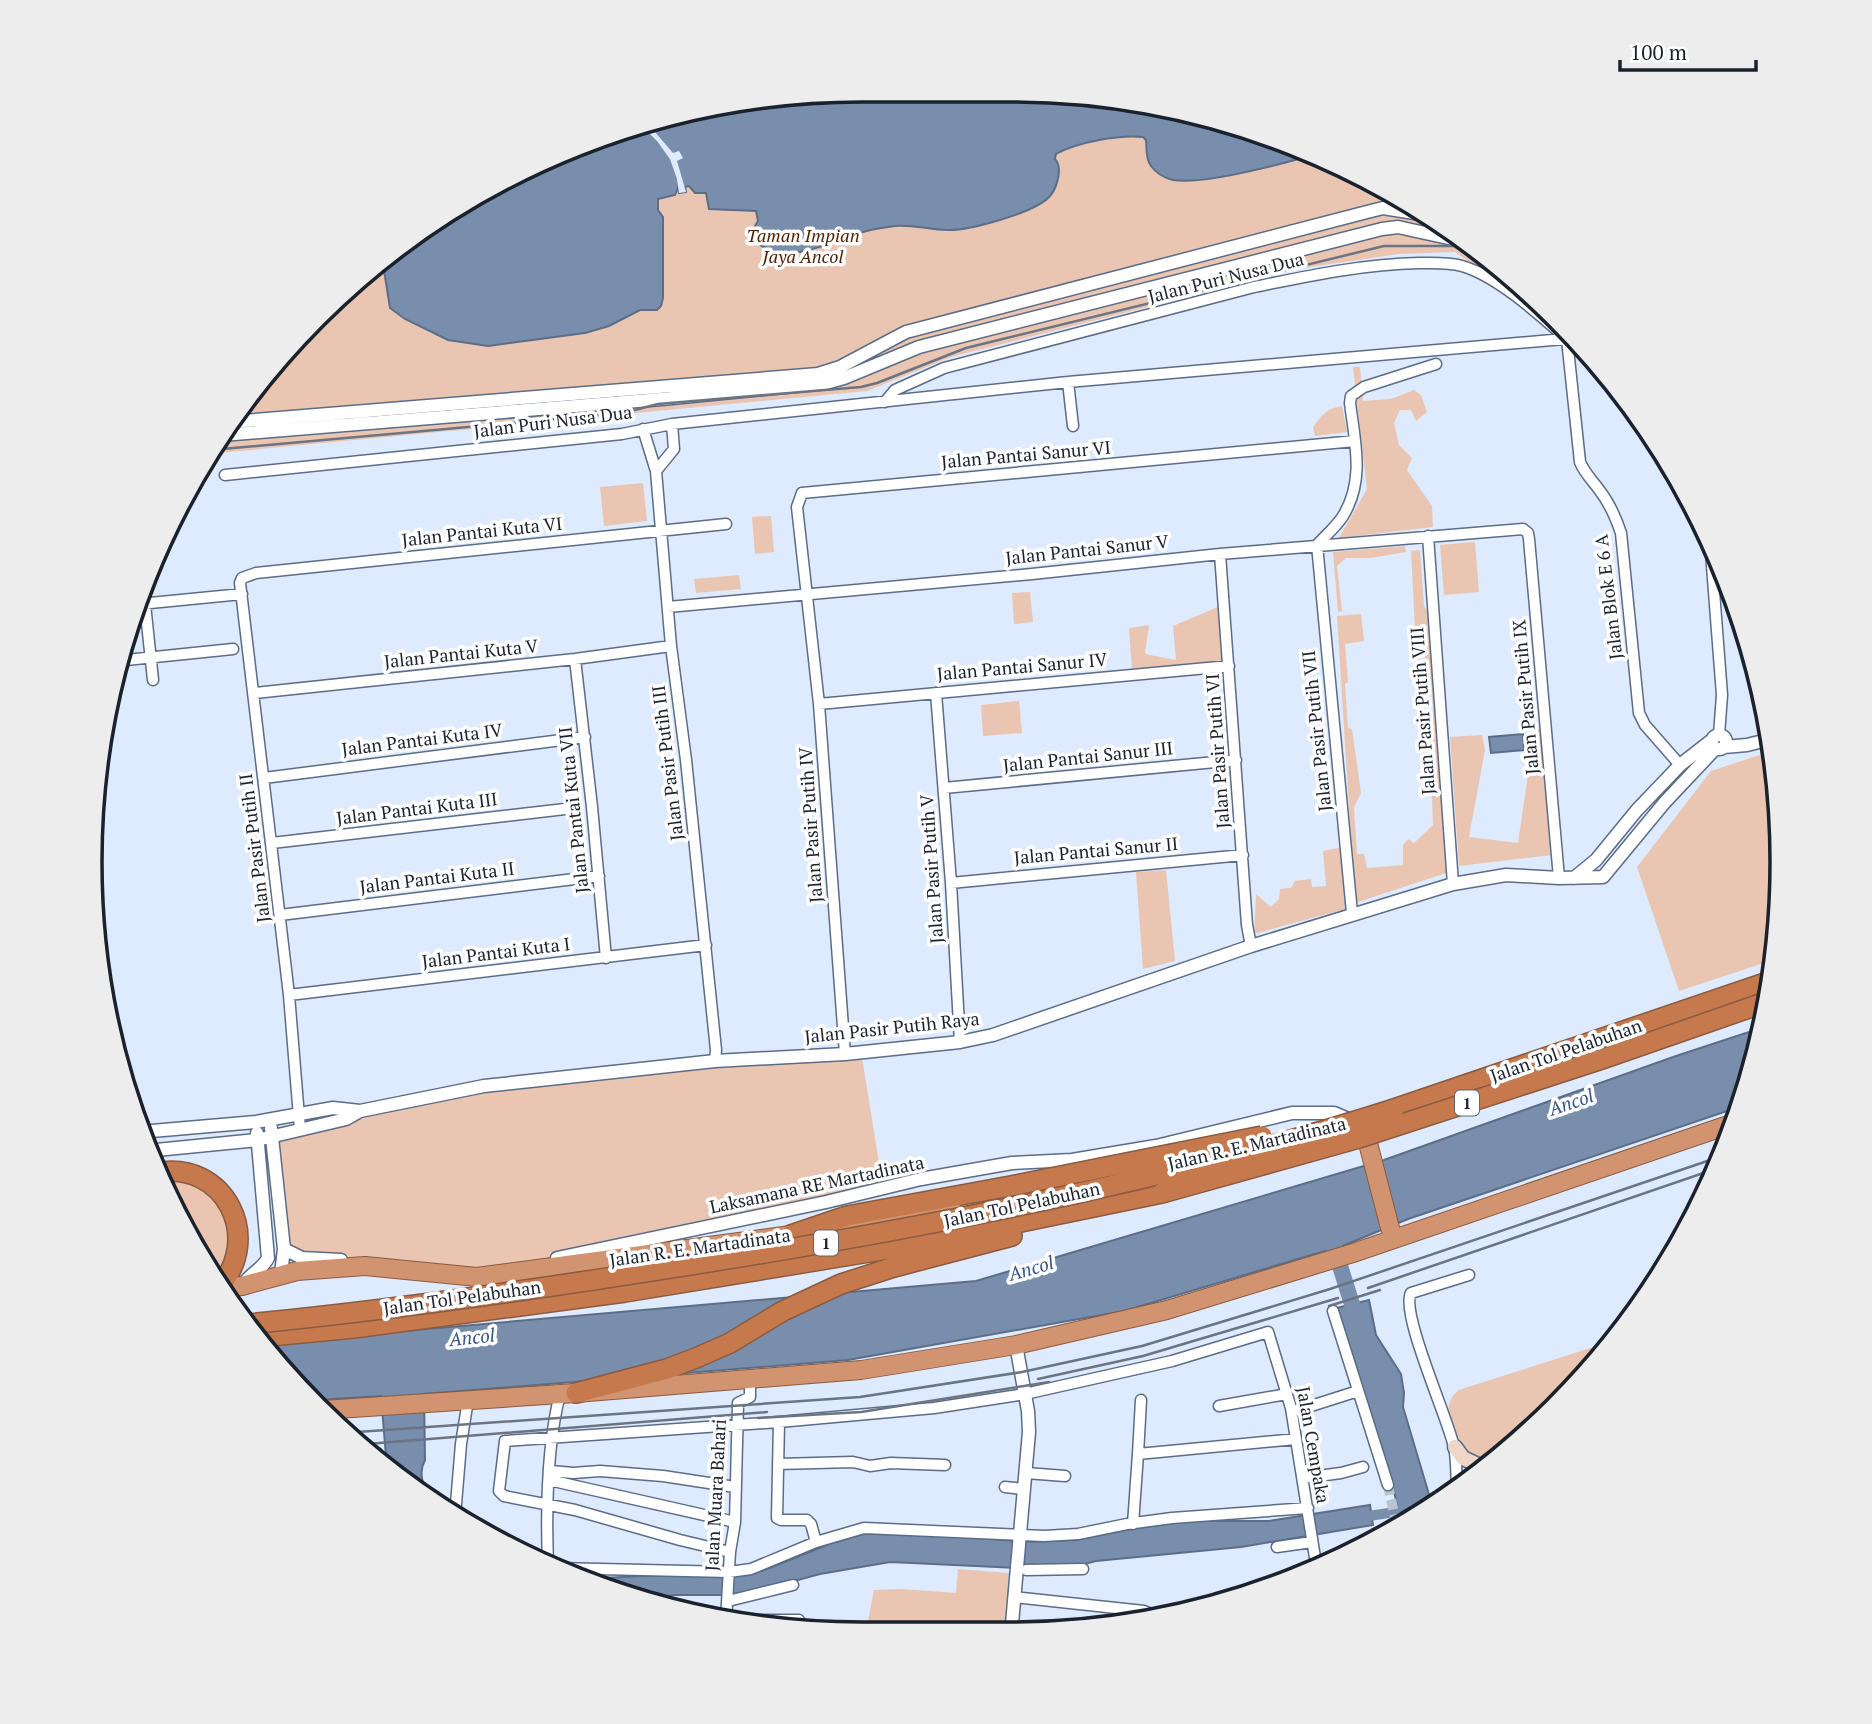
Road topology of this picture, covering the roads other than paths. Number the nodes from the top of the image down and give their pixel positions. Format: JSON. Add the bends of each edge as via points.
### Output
{"nodes":[{"id":1,"x":1403,"y":211,"type":"edge"},
{"id":2,"x":1284,"y":235,"type":"junction"},
{"id":3,"x":1442,"y":237,"type":"edge"},
{"id":4,"x":1289,"y":253,"type":"junction"},
{"id":5,"x":1521,"y":299,"type":"edge"},
{"id":6,"x":1562,"y":339,"type":"edge"},
{"id":7,"x":873,"y":349,"type":"junction"},
{"id":8,"x":1572,"y":350,"type":"edge"},
{"id":9,"x":879,"y":364,"type":"junction"},
{"id":10,"x":1436,"y":364,"type":"dead end"},
{"id":11,"x":1068,"y":382,"type":"junction"},
{"id":12,"x":885,"y":402,"type":"junction"},
{"id":13,"x":243,"y":421,"type":"edge"},
{"id":14,"x":672,"y":424,"type":"junction"},
{"id":15,"x":1073,"y":426,"type":"dead end"},
{"id":16,"x":643,"y":429,"type":"junction"},
{"id":17,"x":234,"y":434,"type":"edge"},
{"id":18,"x":1355,"y":441,"type":"junction"},
{"id":19,"x":656,"y":471,"type":"junction"},
{"id":20,"x":225,"y":475,"type":"dead end"},
{"id":21,"x":726,"y":524,"type":"dead end"},
{"id":22,"x":662,"y":530,"type":"junction"},
{"id":23,"x":1509,"y":531,"type":"joint"},
{"id":24,"x":1429,"y":536,"type":"junction"},
{"id":25,"x":1317,"y":545,"type":"junction"},
{"id":26,"x":1220,"y":554,"type":"junction"},
{"id":27,"x":1712,"y":569,"type":"edge"},
{"id":28,"x":242,"y":578,"type":"joint"},
{"id":29,"x":242,"y":594,"type":"junction"},
{"id":30,"x":806,"y":594,"type":"junction"},
{"id":31,"x":147,"y":603,"type":"edge"},
{"id":32,"x":668,"y":607,"type":"junction"},
{"id":33,"x":144,"y":614,"type":"edge"},
{"id":34,"x":671,"y":646,"type":"junction"},
{"id":35,"x":233,"y":649,"type":"dead end"},
{"id":36,"x":151,"y":657,"type":"junction"},
{"id":37,"x":575,"y":659,"type":"junction"},
{"id":38,"x":129,"y":660,"type":"edge"},
{"id":39,"x":1229,"y":666,"type":"junction"},
{"id":40,"x":153,"y":680,"type":"dead end"},
{"id":41,"x":254,"y":693,"type":"junction"},
{"id":42,"x":936,"y":693,"type":"junction"},
{"id":43,"x":819,"y":704,"type":"junction"},
{"id":44,"x":585,"y":737,"type":"junction"},
{"id":45,"x":1761,"y":742,"type":"edge"},
{"id":46,"x":1717,"y":743,"type":"junction"},
{"id":47,"x":1236,"y":760,"type":"junction"},
{"id":48,"x":1680,"y":765,"type":"junction"},
{"id":49,"x":264,"y":778,"type":"junction"},
{"id":50,"x":944,"y":788,"type":"junction"},
{"id":51,"x":592,"y":807,"type":"junction"},
{"id":52,"x":580,"y":808,"type":"tunnel mouth"},
{"id":53,"x":565,"y":809,"type":"tunnel mouth"},
{"id":54,"x":1637,"y":810,"type":"junction"},
{"id":55,"x":1651,"y":819,"type":"junction"},
{"id":56,"x":272,"y":843,"type":"junction"},
{"id":57,"x":1243,"y":855,"type":"junction"},
{"id":58,"x":599,"y":876,"type":"junction"},
{"id":59,"x":1559,"y":878,"type":"junction"},
{"id":60,"x":1574,"y":878,"type":"junction"},
{"id":61,"x":951,"y":883,"type":"junction"},
{"id":62,"x":1453,"y":884,"type":"junction"},
{"id":63,"x":1352,"y":913,"type":"junction"},
{"id":64,"x":280,"y":915,"type":"junction"},
{"id":65,"x":706,"y":945,"type":"junction"},
{"id":66,"x":1251,"y":946,"type":"junction"},
{"id":67,"x":606,"y":958,"type":"junction"},
{"id":68,"x":1760,"y":987,"type":"edge"},
{"id":69,"x":289,"y":995,"type":"junction"},
{"id":70,"x":1756,"y":1007,"type":"edge"},
{"id":71,"x":1756,"y":1008,"type":"edge"},
{"id":72,"x":960,"y":1042,"type":"junction"},
{"id":73,"x":845,"y":1054,"type":"junction"},
{"id":74,"x":717,"y":1057,"type":"junction"},
{"id":75,"x":360,"y":1111,"type":"junction"},
{"id":76,"x":299,"y":1114,"type":"junction"},
{"id":77,"x":1374,"y":1118,"type":"junction"},
{"id":78,"x":271,"y":1120,"type":"junction"},
{"id":79,"x":256,"y":1122,"type":"junction"},
{"id":80,"x":1722,"y":1127,"type":"edge"},
{"id":81,"x":300,"y":1129,"type":"junction"},
{"id":82,"x":151,"y":1131,"type":"edge"},
{"id":83,"x":272,"y":1136,"type":"junction"},
{"id":84,"x":257,"y":1140,"type":"junction"},
{"id":85,"x":158,"y":1150,"type":"edge"},
{"id":86,"x":168,"y":1172,"type":"edge"},
{"id":87,"x":1085,"y":1209,"type":"junction"},
{"id":88,"x":1389,"y":1227,"type":"junction"},
{"id":89,"x":704,"y":1228,"type":"junction"},
{"id":90,"x":1416,"y":1230,"type":"junction"},
{"id":91,"x":791,"y":1235,"type":"junction"},
{"id":92,"x":1374,"y":1245,"type":"junction"},
{"id":93,"x":708,"y":1246,"type":"junction"},
{"id":94,"x":284,"y":1249,"type":"junction"},
{"id":95,"x":281,"y":1274,"type":"junction"},
{"id":96,"x":1469,"y":1275,"type":"dead end"},
{"id":97,"x":225,"y":1277,"type":"edge"},
{"id":98,"x":242,"y":1286,"type":"junction"},
{"id":99,"x":231,"y":1287,"type":"edge"},
{"id":100,"x":1333,"y":1311,"type":"dead end"},
{"id":101,"x":258,"y":1323,"type":"edge"},
{"id":102,"x":268,"y":1336,"type":"edge"},
{"id":103,"x":1016,"y":1345,"type":"junction"},
{"id":104,"x":750,"y":1380,"type":"junction"},
{"id":105,"x":1358,"y":1391,"type":"junction"},
{"id":106,"x":568,"y":1394,"type":"junction"},
{"id":107,"x":1025,"y":1394,"type":"junction"},
{"id":108,"x":1287,"y":1394,"type":"junction"},
{"id":109,"x":468,"y":1400,"type":"junction"},
{"id":110,"x":1141,"y":1400,"type":"dead end"},
{"id":111,"x":1219,"y":1406,"type":"dead end"},
{"id":112,"x":334,"y":1409,"type":"edge"},
{"id":113,"x":1292,"y":1412,"type":"junction"},
{"id":114,"x":779,"y":1422,"type":"junction"},
{"id":115,"x":738,"y":1424,"type":"junction"},
{"id":116,"x":552,"y":1437,"type":"junction"},
{"id":117,"x":1296,"y":1439,"type":"junction"},
{"id":118,"x":1455,"y":1447,"type":"junction"},
{"id":119,"x":1138,"y":1454,"type":"junction"},
{"id":120,"x":778,"y":1464,"type":"junction"},
{"id":121,"x":1475,"y":1464,"type":"edge"},
{"id":122,"x":945,"y":1465,"type":"dead end"},
{"id":123,"x":1363,"y":1467,"type":"dead end"},
{"id":124,"x":587,"y":1472,"type":"junction"},
{"id":125,"x":1026,"y":1473,"type":"junction"},
{"id":126,"x":550,"y":1475,"type":"junction"},
{"id":127,"x":1065,"y":1476,"type":"dead end"},
{"id":128,"x":1456,"y":1477,"type":"edge"},
{"id":129,"x":1303,"y":1478,"type":"junction"},
{"id":130,"x":1388,"y":1485,"type":"tunnel mouth"},
{"id":131,"x":735,"y":1487,"type":"junction"},
{"id":132,"x":1005,"y":1487,"type":"dead end"},
{"id":133,"x":583,"y":1488,"type":"junction"},
{"id":134,"x":1024,"y":1489,"type":"junction"},
{"id":135,"x":456,"y":1505,"type":"edge"},
{"id":136,"x":548,"y":1505,"type":"junction"},
{"id":137,"x":1308,"y":1510,"type":"junction"},
{"id":138,"x":734,"y":1522,"type":"junction"},
{"id":139,"x":1133,"y":1524,"type":"junction"},
{"id":140,"x":1020,"y":1537,"type":"junction"},
{"id":141,"x":1312,"y":1539,"type":"junction"},
{"id":142,"x":816,"y":1542,"type":"junction"},
{"id":143,"x":1277,"y":1547,"type":"dead end"},
{"id":144,"x":730,"y":1552,"type":"junction"},
{"id":145,"x":548,"y":1554,"type":"edge"},
{"id":146,"x":1315,"y":1558,"type":"edge"},
{"id":147,"x":581,"y":1569,"type":"edge"},
{"id":148,"x":1022,"y":1569,"type":"junction"},
{"id":149,"x":1083,"y":1569,"type":"dead end"},
{"id":150,"x":729,"y":1573,"type":"junction"},
{"id":151,"x":793,"y":1585,"type":"dead end"},
{"id":152,"x":1014,"y":1597,"type":"junction"},
{"id":153,"x":728,"y":1599,"type":"junction"},
{"id":154,"x":727,"y":1610,"type":"edge"},
{"id":155,"x":1141,"y":1611,"type":"edge"},
{"id":156,"x":1012,"y":1622,"type":"edge"}],
"edges":[{"from":1,"to":2,"type":"street","via":[[1383,208]]},
{"from":2,"to":4,"type":"street"},
{"from":2,"to":7,"type":"street","via":[[906,332]]},
{"from":3,"to":4,"type":"street","via":[[1398,227]]},
{"from":4,"to":9,"type":"street","via":[[919,347]]},
{"from":5,"to":12,"type":"street","name":"Jalan Puri Nusa Dua","via":[[1459,265],[1395,263],[1306,276],[944,368],[895,390]]},
{"from":6,"to":11,"type":"street","name":"Jalan Puri Nusa Dua"},
{"from":7,"to":9,"type":"street"},
{"from":7,"to":13,"type":"street","via":[[818,374]]},
{"from":8,"to":48,"type":"street","name":"Jalan Blok E 6 A","via":[[1580,463],[1616,516],[1621,533],[1639,713]]},
{"from":9,"to":17,"type":"street","via":[[827,383]]},
{"from":10,"to":18,"type":"street","via":[[1353,393]]},
{"from":11,"to":12,"type":"street","name":"Jalan Puri Nusa Dua"},
{"from":11,"to":15,"type":"street"},
{"from":12,"to":14,"type":"street","name":"Jalan Puri Nusa Dua"},
{"from":14,"to":16,"type":"street","name":"Jalan Puri Nusa Dua"},
{"from":14,"to":19,"type":"street","via":[[674,449]]},
{"from":16,"to":19,"type":"street","name":"Jalan Pasir Putih III"},
{"from":16,"to":20,"type":"street","name":"Jalan Puri Nusa Dua"},
{"from":18,"to":25,"type":"street","via":[[1358,467],[1352,499],[1342,519]]},
{"from":18,"to":30,"type":"street","name":"Jalan Pantai Sanur VI","via":[[802,493],[797,507]]},
{"from":19,"to":22,"type":"street","name":"Jalan Pasir Putih III"},
{"from":21,"to":22,"type":"street","name":"Jalan Pantai Kuta VI"},
{"from":22,"to":28,"type":"street","name":"Jalan Pantai Kuta VI"},
{"from":22,"to":32,"type":"street","name":"Jalan Pasir Putih III"},
{"from":23,"to":24,"type":"street","name":"Jalan Pantai Sanur V"},
{"from":23,"to":59,"type":"street","name":"Jalan Pasir Putih IX","via":[[1523,529],[1529,539]]},
{"from":24,"to":25,"type":"street","name":"Jalan Pantai Sanur V"},
{"from":24,"to":62,"type":"street","name":"Jalan Pasir Putih VIII"},
{"from":25,"to":26,"type":"street","name":"Jalan Pantai Sanur V"},
{"from":25,"to":63,"type":"street","name":"Jalan Pasir Putih VII"},
{"from":26,"to":30,"type":"street","name":"Jalan Pantai Sanur V"},
{"from":26,"to":39,"type":"street","name":"Jalan Pasir Putih VI"},
{"from":27,"to":46,"type":"street","via":[[1722,695]]},
{"from":28,"to":29,"type":"street","name":"Jalan Pasir Putih II"},
{"from":29,"to":31,"type":"street"},
{"from":29,"to":41,"type":"street","name":"Jalan Pasir Putih II"},
{"from":30,"to":32,"type":"street","name":"Jalan Pantai Sanur V"},
{"from":30,"to":43,"type":"street","name":"Jalan Pasir Putih IV"},
{"from":32,"to":34,"type":"street","name":"Jalan Pasir Putih III"},
{"from":33,"to":36,"type":"street"},
{"from":34,"to":37,"type":"street","name":"Jalan Pantai Kuta V"},
{"from":34,"to":65,"type":"street","name":"Jalan Pasir Putih III"},
{"from":35,"to":36,"type":"street"},
{"from":36,"to":38,"type":"street"},
{"from":36,"to":40,"type":"street"},
{"from":37,"to":41,"type":"street","name":"Jalan Pantai Kuta V"},
{"from":37,"to":44,"type":"street","name":"Jalan Pantai Kuta VII"},
{"from":39,"to":42,"type":"street","name":"Jalan Pantai Sanur IV"},
{"from":39,"to":47,"type":"street","name":"Jalan Pasir Putih VI"},
{"from":41,"to":49,"type":"street","name":"Jalan Pasir Putih II"},
{"from":42,"to":43,"type":"street","name":"Jalan Pantai Sanur IV"},
{"from":42,"to":50,"type":"street","name":"Jalan Pasir Putih V"},
{"from":43,"to":73,"type":"street","name":"Jalan Pasir Putih IV"},
{"from":44,"to":49,"type":"street","name":"Jalan Pantai Kuta IV"},
{"from":44,"to":51,"type":"street","name":"Jalan Pantai Kuta VII"},
{"from":45,"to":46,"type":"street"},
{"from":46,"to":48,"type":"street"},
{"from":46,"to":55,"type":"street","name":"Jalan Pasir Putih Raya"},
{"from":47,"to":50,"type":"street","name":"Jalan Pantai Sanur III"},
{"from":47,"to":57,"type":"street","name":"Jalan Pasir Putih VI"},
{"from":48,"to":54,"type":"street"},
{"from":49,"to":56,"type":"street","name":"Jalan Pasir Putih II"},
{"from":50,"to":61,"type":"street","name":"Jalan Pasir Putih V"},
{"from":51,"to":52,"type":"street"},
{"from":51,"to":58,"type":"street","name":"Jalan Pantai Kuta VII"},
{"from":53,"to":56,"type":"street","name":"Jalan Pantai Kuta III"},
{"from":54,"to":55,"type":"street"},
{"from":54,"to":60,"type":"street","via":[[1596,860]]},
{"from":55,"to":60,"type":"street","name":"Jalan Pasir Putih Raya","via":[[1603,877]]},
{"from":56,"to":64,"type":"street","name":"Jalan Pasir Putih II"},
{"from":57,"to":61,"type":"street","name":"Jalan Pantai Sanur II"},
{"from":57,"to":66,"type":"street","name":"Jalan Pasir Putih VI"},
{"from":58,"to":64,"type":"street","name":"Jalan Pantai Kuta II"},
{"from":58,"to":67,"type":"street","name":"Jalan Pantai Kuta VII"},
{"from":59,"to":60,"type":"street","name":"Jalan Pasir Putih Raya"},
{"from":59,"to":62,"type":"street","name":"Jalan Pasir Putih Raya","via":[[1506,875]]},
{"from":61,"to":72,"type":"street","name":"Jalan Pasir Putih V"},
{"from":62,"to":63,"type":"street","name":"Jalan Pasir Putih Raya"},
{"from":63,"to":66,"type":"street","name":"Jalan Pasir Putih Raya"},
{"from":64,"to":69,"type":"street","name":"Jalan Pasir Putih II"},
{"from":65,"to":67,"type":"street","name":"Jalan Pantai Kuta I"},
{"from":65,"to":74,"type":"street","name":"Jalan Pasir Putih III"},
{"from":66,"to":72,"type":"street","name":"Jalan Pasir Putih Raya","via":[[993,1035]]},
{"from":67,"to":69,"type":"street","name":"Jalan Pantai Kuta I"},
{"from":68,"to":77,"type":"highway","name":"Jalan Tol Pelabuhan","number":"1"},
{"from":69,"to":76,"type":"street","name":"Jalan Pasir Putih II"},
{"from":70,"to":87,"type":"highway","name":"Jalan Tol Pelabuhan","number":"1","bridge":true,"via":[[1359,1138],[1162,1193]]},
{"from":71,"to":77,"type":"highway","via":[[1590,1067]]},
{"from":72,"to":73,"type":"street","name":"Jalan Pasir Putih Raya"},
{"from":73,"to":74,"type":"street","name":"Jalan Pasir Putih Raya"},
{"from":74,"to":75,"type":"street","name":"Jalan Pasir Putih Raya","via":[[484,1086]]},
{"from":75,"to":76,"type":"street","name":"Jalan Pasir Putih Raya","via":[[333,1108]]},
{"from":75,"to":81,"type":"street","name":"Jalan Pasir Putih Raya","via":[[346,1119]]},
{"from":76,"to":78,"type":"street","name":"Jalan Pasir Putih Raya"},
{"from":76,"to":81,"type":"street"},
{"from":77,"to":88,"type":"highway","name":"Jalan R. E. Martadinata","via":[[1368,1145]]},
{"from":77,"to":89,"type":"street","name":"Laksamana RE Martadinata","via":[[1292,1113],[1156,1146],[922,1179]]},
{"from":77,"to":91,"type":"highway","name":"Jalan R. E. Martadinata","number":"1","via":[[1100,1180]]},
{"from":77,"to":91,"type":"highway","bridge":true,"via":[[847,1216]]},
{"from":77,"to":101,"type":"highway","name":"Jalan Tol Pelabuhan","number":"1","bridge":true,"via":[[1159,1176],[929,1225],[624,1276]]},
{"from":78,"to":79,"type":"street","name":"Jalan Pasir Putih Raya"},
{"from":78,"to":83,"type":"street"},
{"from":79,"to":82,"type":"street","name":"Jalan Pasir Putih Raya"},
{"from":79,"to":84,"type":"street"},
{"from":80,"to":90,"type":"highway"},
{"from":81,"to":83,"type":"street","name":"Jalan Pasir Putih Raya"},
{"from":83,"to":84,"type":"street","name":"Jalan Pasir Putih Raya"},
{"from":83,"to":94,"type":"street"},
{"from":84,"to":85,"type":"street","name":"Jalan Pasir Putih Raya"},
{"from":84,"to":98,"type":"street","via":[[268,1258]]},
{"from":86,"to":97,"type":"highway","via":[[204,1179],[232,1210],[237,1250]]},
{"from":87,"to":102,"type":"highway","name":"Jalan Tol Pelabuhan","number":"1","via":[[900,1247],[625,1292]]},
{"from":87,"to":106,"type":"highway","via":[[1027,1233],[841,1284],[730,1343],[667,1369]]},
{"from":88,"to":90,"type":"highway"},
{"from":88,"to":92,"type":"highway"},
{"from":89,"to":93,"type":"street"},
{"from":89,"to":94,"type":"street","name":"Laksamana RE Martadinata","via":[[578,1254],[469,1269],[398,1261],[312,1260]]},
{"from":90,"to":92,"type":"highway"},
{"from":91,"to":93,"type":"highway","name":"Jalan R. E. Martadinata","number":"1"},
{"from":92,"to":103,"type":"highway","via":[[1167,1310]]},
{"from":93,"to":95,"type":"highway","name":"Jalan R. E. Martadinata","number":"1","via":[[477,1277],[365,1266]]},
{"from":94,"to":95,"type":"street"},
{"from":95,"to":98,"type":"highway","name":"Jalan R. E. Martadinata","number":"1"},
{"from":96,"to":118,"type":"street","via":[[1411,1293],[1408,1300]]},
{"from":98,"to":99,"type":"highway","name":"Jalan R. E. Martadinata","number":"1"},
{"from":100,"to":105,"type":"street"},
{"from":103,"to":104,"type":"highway","via":[[861,1370]]},
{"from":103,"to":107,"type":"street"},
{"from":104,"to":106,"type":"highway"},
{"from":104,"to":115,"type":"street","name":"Jalan Muara Bahari","via":[[750,1397],[738,1403]]},
{"from":105,"to":113,"type":"street"},
{"from":105,"to":130,"type":"street"},
{"from":106,"to":109,"type":"highway"},
{"from":106,"to":116,"type":"street","via":[[553,1422]]},
{"from":107,"to":108,"type":"street","name":"Jalan Cempaka","via":[[1209,1352],[1265,1332],[1271,1335]]},
{"from":107,"to":114,"type":"street","via":[[934,1408]]},
{"from":107,"to":125,"type":"street","via":[[1029,1432]]},
{"from":108,"to":111,"type":"street"},
{"from":108,"to":113,"type":"street","name":"Jalan Cempaka"},
{"from":109,"to":112,"type":"highway"},
{"from":109,"to":135,"type":"street"},
{"from":110,"to":119,"type":"street"},
{"from":113,"to":117,"type":"street","name":"Jalan Cempaka"},
{"from":114,"to":115,"type":"street"},
{"from":114,"to":120,"type":"street"},
{"from":115,"to":116,"type":"street"},
{"from":115,"to":131,"type":"street","name":"Jalan Muara Bahari"},
{"from":116,"to":126,"type":"street"},
{"from":116,"to":136,"type":"street","via":[[505,1441],[499,1491]]},
{"from":117,"to":119,"type":"street"},
{"from":117,"to":129,"type":"street","name":"Jalan Cempaka"},
{"from":118,"to":121,"type":"main road"},
{"from":118,"to":128,"type":"street"},
{"from":119,"to":139,"type":"street"},
{"from":120,"to":122,"type":"street"},
{"from":120,"to":142,"type":"street","via":[[777,1518],[807,1520]]},
{"from":123,"to":129,"type":"street"},
{"from":124,"to":126,"type":"street"},
{"from":124,"to":131,"type":"street","via":[[663,1476]]},
{"from":124,"to":133,"type":"street"},
{"from":125,"to":127,"type":"street"},
{"from":125,"to":134,"type":"street"},
{"from":126,"to":133,"type":"street"},
{"from":126,"to":136,"type":"street"},
{"from":129,"to":137,"type":"street","name":"Jalan Cempaka"},
{"from":131,"to":138,"type":"street","name":"Jalan Muara Bahari"},
{"from":132,"to":134,"type":"street"},
{"from":133,"to":138,"type":"street"},
{"from":134,"to":140,"type":"street"},
{"from":136,"to":144,"type":"street"},
{"from":136,"to":145,"type":"street"},
{"from":137,"to":139,"type":"street"},
{"from":137,"to":141,"type":"street","name":"Jalan Cempaka"},
{"from":138,"to":144,"type":"street","name":"Jalan Muara Bahari"},
{"from":139,"to":140,"type":"street","via":[[1078,1534]]},
{"from":140,"to":142,"type":"street","via":[[864,1528]]},
{"from":140,"to":148,"type":"street"},
{"from":141,"to":143,"type":"street"},
{"from":141,"to":146,"type":"street","name":"Jalan Cempaka"},
{"from":142,"to":150,"type":"street","via":[[751,1569]]},
{"from":144,"to":150,"type":"street","name":"Jalan Muara Bahari"},
{"from":147,"to":150,"type":"street"},
{"from":148,"to":149,"type":"street"},
{"from":148,"to":152,"type":"street"},
{"from":150,"to":153,"type":"street","name":"Jalan Muara Bahari"},
{"from":151,"to":153,"type":"street"},
{"from":152,"to":155,"type":"street"},
{"from":152,"to":156,"type":"street"},
{"from":153,"to":154,"type":"street","name":"Jalan Muara Bahari"}]}
